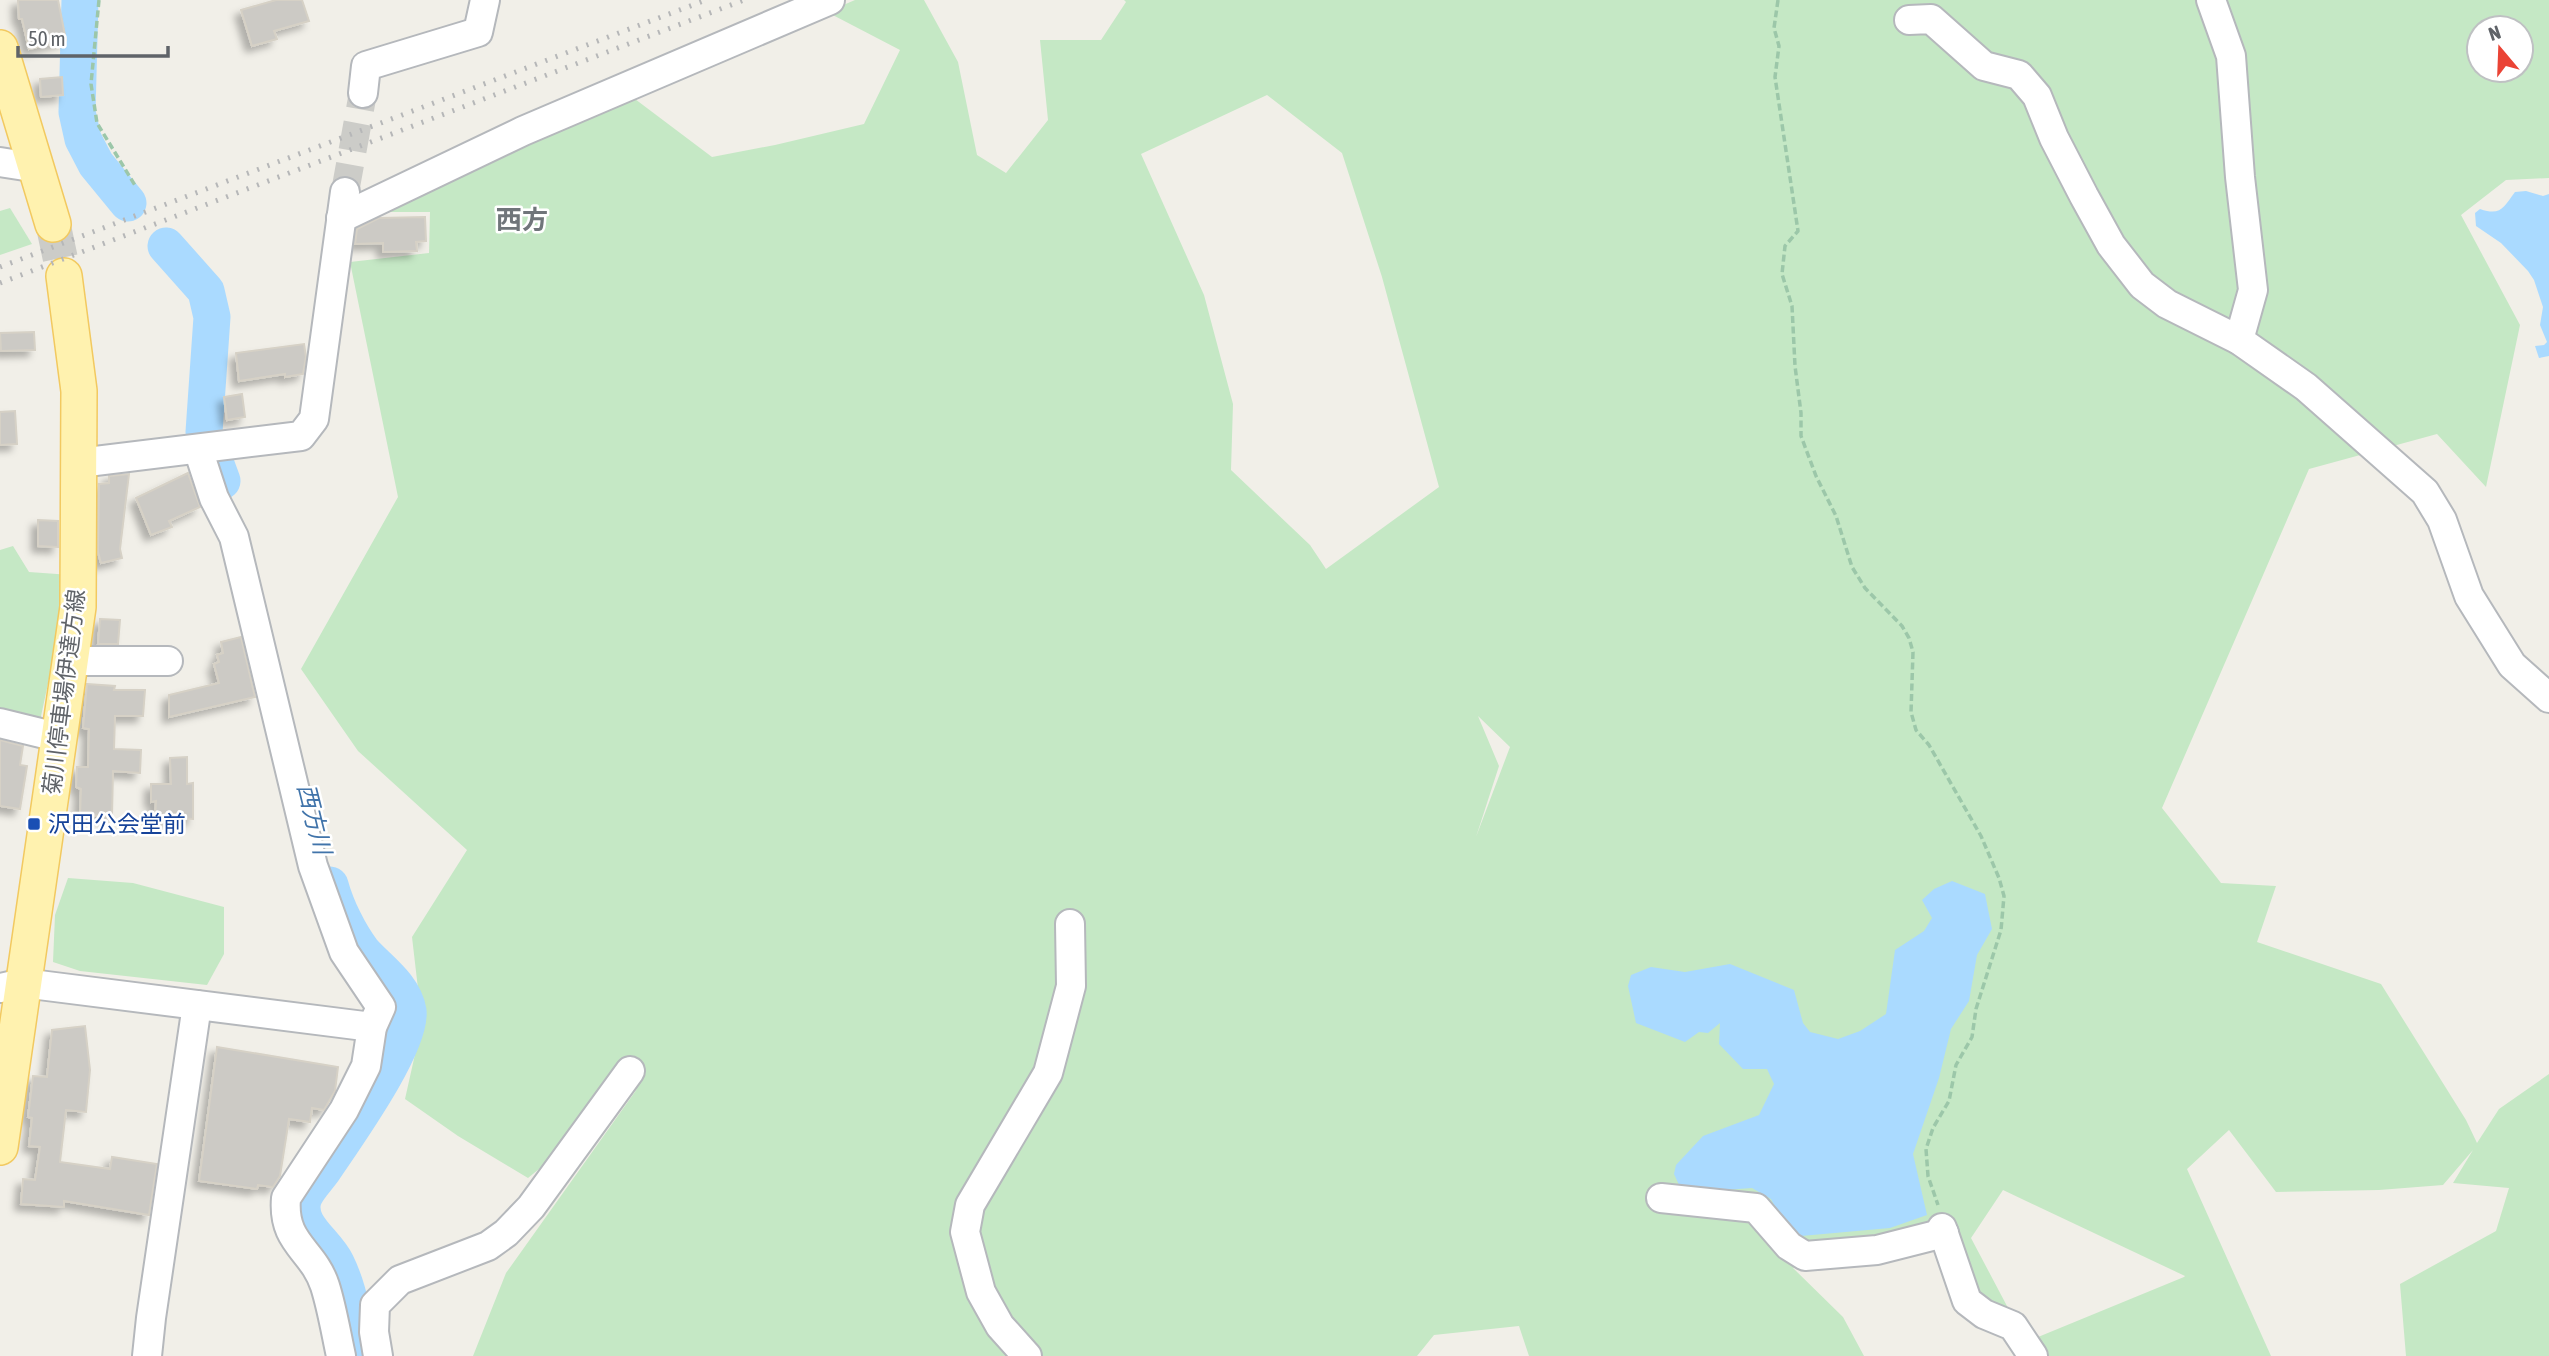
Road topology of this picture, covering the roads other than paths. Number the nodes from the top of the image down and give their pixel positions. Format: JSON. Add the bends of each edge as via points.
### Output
{"nodes":[{"id":1,"x":485,"y":0,"type":"edge"},
{"id":2,"x":831,"y":0,"type":"edge"},
{"id":3,"x":2211,"y":0,"type":"edge"},
{"id":4,"x":1909,"y":20,"type":"dead end"},
{"id":5,"x":0,"y":48,"type":"edge"},
{"id":6,"x":363,"y":93,"type":"tunnel mouth"},
{"id":7,"x":0,"y":162,"type":"edge"},
{"id":8,"x":38,"y":167,"type":"junction"},
{"id":9,"x":53,"y":223,"type":"tunnel mouth"},
{"id":10,"x":64,"y":276,"type":"tunnel mouth"},
{"id":11,"x":2239,"y":340,"type":"junction"},
{"id":12,"x":208,"y":448,"type":"junction"},
{"id":13,"x":79,"y":463,"type":"junction"},
{"id":14,"x":71,"y":661,"type":"junction"},
{"id":15,"x":168,"y":661,"type":"dead end"},
{"id":16,"x":2549,"y":698,"type":"edge"},
{"id":17,"x":0,"y":723,"type":"edge"},
{"id":18,"x":61,"y":738,"type":"junction"},
{"id":19,"x":1070,"y":924,"type":"dead end"},
{"id":20,"x":11,"y":985,"type":"edge"},
{"id":21,"x":197,"y":1005,"type":"junction"},
{"id":22,"x":372,"y":1027,"type":"junction"},
{"id":23,"x":630,"y":1071,"type":"dead end"},
{"id":24,"x":0,"y":1147,"type":"edge"},
{"id":25,"x":1661,"y":1198,"type":"dead end"},
{"id":26,"x":147,"y":1356,"type":"edge"},
{"id":27,"x":341,"y":1356,"type":"edge"},
{"id":28,"x":378,"y":1356,"type":"edge"},
{"id":29,"x":1027,"y":1356,"type":"edge"},
{"id":30,"x":2033,"y":1356,"type":"edge"}],
"edges":[{"from":1,"to":6,"type":"street","via":[[478,32],[366,65]]},
{"from":2,"to":12,"type":"street","via":[[343,205],[314,419],[302,436]]},
{"from":3,"to":11,"type":"street","via":[[2231,56],[2253,290]]},
{"from":4,"to":11,"type":"street","via":[[1930,19],[1984,66],[2019,75],[2037,96],[2111,245],[2142,285],[2167,304]]},
{"from":5,"to":8,"type":"main road"},
{"from":7,"to":8,"type":"street"},
{"from":8,"to":9,"type":"main road"},
{"from":10,"to":13,"type":"main road","name":"菊川停車場伊達方線","via":[[79,391]]},
{"from":11,"to":16,"type":"street","via":[[2306,387],[2425,492],[2442,520],[2469,596],[2512,665]]},
{"from":12,"to":13,"type":"street"},
{"from":12,"to":22,"type":"street","via":[[214,498],[234,537],[313,866],[344,952],[381,1007]]},
{"from":13,"to":14,"type":"main road","name":"菊川停車場伊達方線","via":[[78,607]]},
{"from":14,"to":15,"type":"street"},
{"from":14,"to":18,"type":"main road","name":"菊川停車場伊達方線"},
{"from":17,"to":18,"type":"street"},
{"from":18,"to":20,"type":"main road","name":"菊川停車場伊達方線"},
{"from":19,"to":29,"type":"street","via":[[1071,986],[1048,1073],[971,1205],[965,1232],[981,1292],[1000,1326]]},
{"from":20,"to":21,"type":"street"},
{"from":20,"to":24,"type":"main road","name":"菊川停車場伊達方線"},
{"from":21,"to":22,"type":"street"},
{"from":21,"to":26,"type":"street"},
{"from":22,"to":27,"type":"street","via":[[366,1066],[344,1110],[286,1198],[284,1216],[290,1234],[325,1285]]},
{"from":23,"to":28,"type":"street","via":[[531,1207],[506,1233],[488,1246],[400,1280],[375,1305]]},
{"from":25,"to":30,"type":"street","via":[[1756,1208],[1789,1246],[1805,1256],[1877,1250],[1943,1230],[1967,1301],[1984,1314],[2013,1325]]}]}
